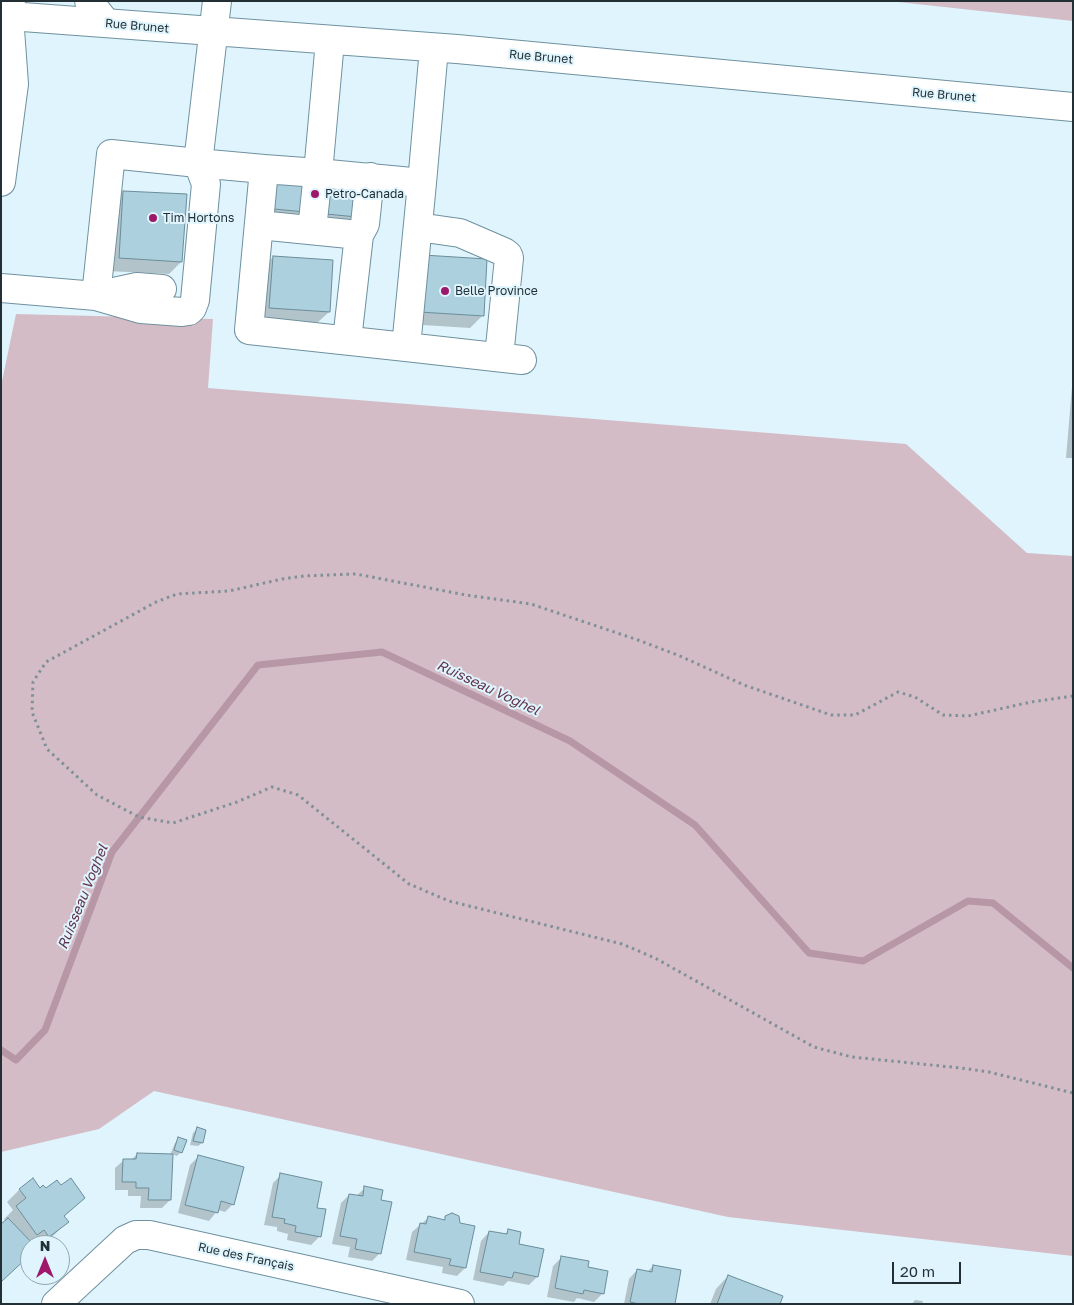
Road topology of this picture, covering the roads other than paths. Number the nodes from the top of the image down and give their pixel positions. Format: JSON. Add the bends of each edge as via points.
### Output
{"nodes":[{"id":1,"x":89,"y":1,"type":"edge"},
{"id":2,"x":217,"y":1,"type":"edge"},
{"id":3,"x":7,"y":17,"type":"edge"},
{"id":4,"x":106,"y":23,"type":"junction"},
{"id":5,"x":213,"y":32,"type":"junction"},
{"id":6,"x":330,"y":41,"type":"junction"},
{"id":7,"x":434,"y":48,"type":"junction"},
{"id":8,"x":1073,"y":107,"type":"edge"},
{"id":9,"x":198,"y":162,"type":"junction"},
{"id":10,"x":264,"y":169,"type":"junction"},
{"id":11,"x":318,"y":172,"type":"junction"},
{"id":12,"x":370,"y":177,"type":"junction"},
{"id":13,"x":1,"y":182,"type":"edge"},
{"id":14,"x":422,"y":183,"type":"junction"},
{"id":15,"x":259,"y":225,"type":"junction"},
{"id":16,"x":418,"y":227,"type":"junction"},
{"id":17,"x":312,"y":230,"type":"junction"},
{"id":18,"x":359,"y":235,"type":"junction"},
{"id":19,"x":1,"y":288,"type":"edge"},
{"id":20,"x":162,"y":289,"type":"dead end"},
{"id":21,"x":96,"y":296,"type":"junction"},
{"id":22,"x":348,"y":340,"type":"junction"},
{"id":23,"x":406,"y":346,"type":"junction"},
{"id":24,"x":56,"y":1304,"type":"edge"},
{"id":25,"x":460,"y":1304,"type":"edge"}],
"edges":[{"from":1,"to":4,"type":"street"},
{"from":2,"to":5,"type":"street"},
{"from":3,"to":4,"type":"street","name":"Rue Brunet"},
{"from":3,"to":13,"type":"street","via":[[14,84]]},
{"from":4,"to":5,"type":"street","name":"Rue Brunet"},
{"from":5,"to":6,"type":"street","name":"Rue Brunet"},
{"from":5,"to":9,"type":"street"},
{"from":6,"to":7,"type":"street","name":"Rue Brunet"},
{"from":6,"to":11,"type":"street"},
{"from":7,"to":8,"type":"street","name":"Rue Brunet"},
{"from":7,"to":14,"type":"street"},
{"from":9,"to":10,"type":"street"},
{"from":9,"to":21,"type":"street","via":[[111,154]]},
{"from":9,"to":21,"type":"street","via":[[206,184],[192,308],[182,312],[141,309]]},
{"from":10,"to":11,"type":"street"},
{"from":10,"to":15,"type":"street"},
{"from":11,"to":12,"type":"street"},
{"from":11,"to":17,"type":"street"},
{"from":12,"to":14,"type":"street"},
{"from":12,"to":18,"type":"street","via":[[365,224]]},
{"from":14,"to":16,"type":"street"},
{"from":15,"to":17,"type":"street"},
{"from":15,"to":22,"type":"street","via":[[249,330]]},
{"from":16,"to":23,"type":"street"},
{"from":16,"to":23,"type":"street","via":[[460,233],[508,255],[511,359]]},
{"from":17,"to":18,"type":"street"},
{"from":18,"to":22,"type":"street"},
{"from":19,"to":21,"type":"street"},
{"from":20,"to":21,"type":"street","via":[[137,287]]},
{"from":22,"to":23,"type":"street"},
{"from":24,"to":25,"type":"street","name":"Rue des Français","via":[[125,1240],[136,1235],[149,1235]]}]}
